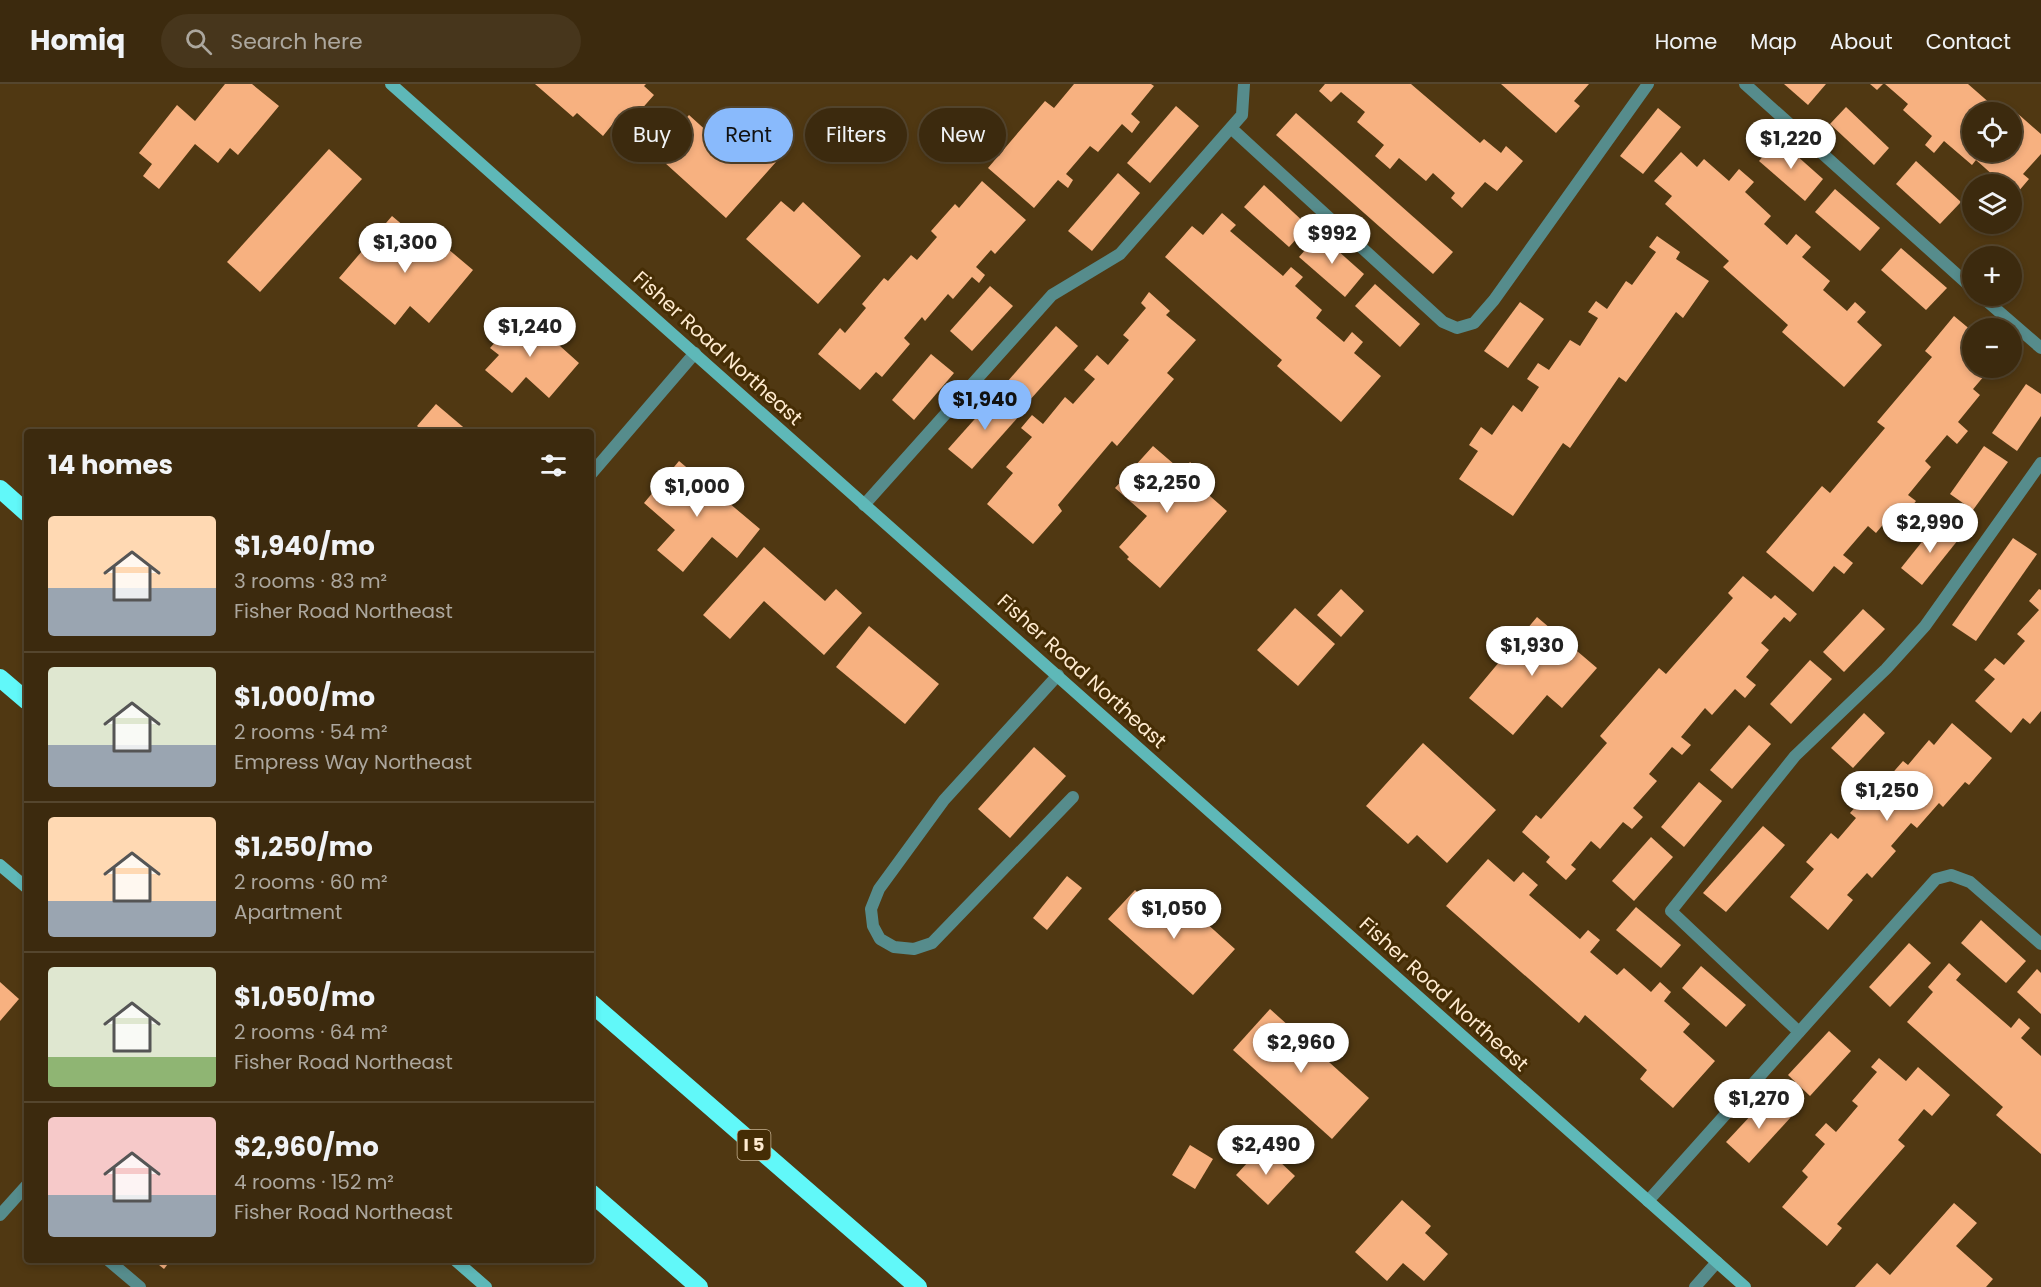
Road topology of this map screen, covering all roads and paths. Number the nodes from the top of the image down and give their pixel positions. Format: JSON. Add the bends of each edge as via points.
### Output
{"nodes":[{"id":1,"x":391,"y":84,"type":"edge"},
{"id":2,"x":1244,"y":84,"type":"edge"},
{"id":3,"x":1648,"y":84,"type":"edge"},
{"id":4,"x":1745,"y":84,"type":"edge"},
{"id":5,"x":1231,"y":128,"type":"junction"},
{"id":6,"x":1962,"y":279,"type":"edge"},
{"id":7,"x":1993,"y":306,"type":"edge"},
{"id":8,"x":2041,"y":348,"type":"edge"},
{"id":9,"x":695,"y":353,"type":"junction"},
{"id":10,"x":2041,"y":463,"type":"edge"},
{"id":11,"x":594,"y":471,"type":"edge"},
{"id":12,"x":0,"y":489,"type":"edge"},
{"id":13,"x":864,"y":505,"type":"junction"},
{"id":14,"x":24,"y":510,"type":"edge"},
{"id":15,"x":1058,"y":675,"type":"junction"},
{"id":16,"x":0,"y":678,"type":"edge"},
{"id":17,"x":24,"y":698,"type":"edge"},
{"id":18,"x":1073,"y":797,"type":"dead end"},
{"id":19,"x":0,"y":865,"type":"edge"},
{"id":20,"x":24,"y":885,"type":"edge"},
{"id":21,"x":2041,"y":944,"type":"edge"},
{"id":22,"x":594,"y":1006,"type":"edge"},
{"id":23,"x":1799,"y":1032,"type":"junction"},
{"id":24,"x":24,"y":1191,"type":"edge"},
{"id":25,"x":594,"y":1196,"type":"edge"},
{"id":26,"x":1648,"y":1201,"type":"junction"},
{"id":27,"x":0,"y":1215,"type":"edge"},
{"id":28,"x":1717,"y":1262,"type":"junction"},
{"id":29,"x":112,"y":1263,"type":"edge"},
{"id":30,"x":458,"y":1263,"type":"edge"},
{"id":31,"x":140,"y":1287,"type":"edge"},
{"id":32,"x":486,"y":1287,"type":"edge"},
{"id":33,"x":699,"y":1287,"type":"edge"},
{"id":34,"x":918,"y":1287,"type":"edge"},
{"id":35,"x":1695,"y":1287,"type":"edge"},
{"id":36,"x":1745,"y":1287,"type":"edge"}],
"edges":[{"from":1,"to":9,"type":"street","name":"Fisher Road Northeast"},
{"from":2,"to":5,"type":"street","via":[[1242,115]]},
{"from":3,"to":5,"type":"street","via":[[1494,300],[1474,323],[1457,328],[1443,322]]},
{"from":4,"to":6,"type":"street"},
{"from":5,"to":13,"type":"street","via":[[1120,254],[1052,295]]},
{"from":7,"to":8,"type":"street"},
{"from":9,"to":11,"type":"street"},
{"from":9,"to":13,"type":"street","name":"Fisher Road Northeast"},
{"from":10,"to":23,"type":"street","via":[[1925,626],[1795,756],[1671,911]]},
{"from":12,"to":14,"type":"highway"},
{"from":13,"to":15,"type":"street","name":"Fisher Road Northeast"},
{"from":15,"to":18,"type":"street","via":[[944,800],[879,889],[871,909],[880,939],[894,947],[914,949],[932,943]]},
{"from":15,"to":26,"type":"street","name":"Fisher Road Northeast"},
{"from":16,"to":17,"type":"highway"},
{"from":19,"to":20,"type":"street"},
{"from":21,"to":23,"type":"street","via":[[1970,882],[1951,875],[1936,879]]},
{"from":22,"to":34,"type":"highway","number":"I 5"},
{"from":23,"to":26,"type":"street"},
{"from":24,"to":27,"type":"street"},
{"from":25,"to":33,"type":"highway"},
{"from":26,"to":28,"type":"street","name":"Fisher Road Northeast"},
{"from":28,"to":35,"type":"street"},
{"from":28,"to":36,"type":"street","name":"Fisher Road Northeast"},
{"from":29,"to":31,"type":"street"},
{"from":30,"to":32,"type":"street"}]}
